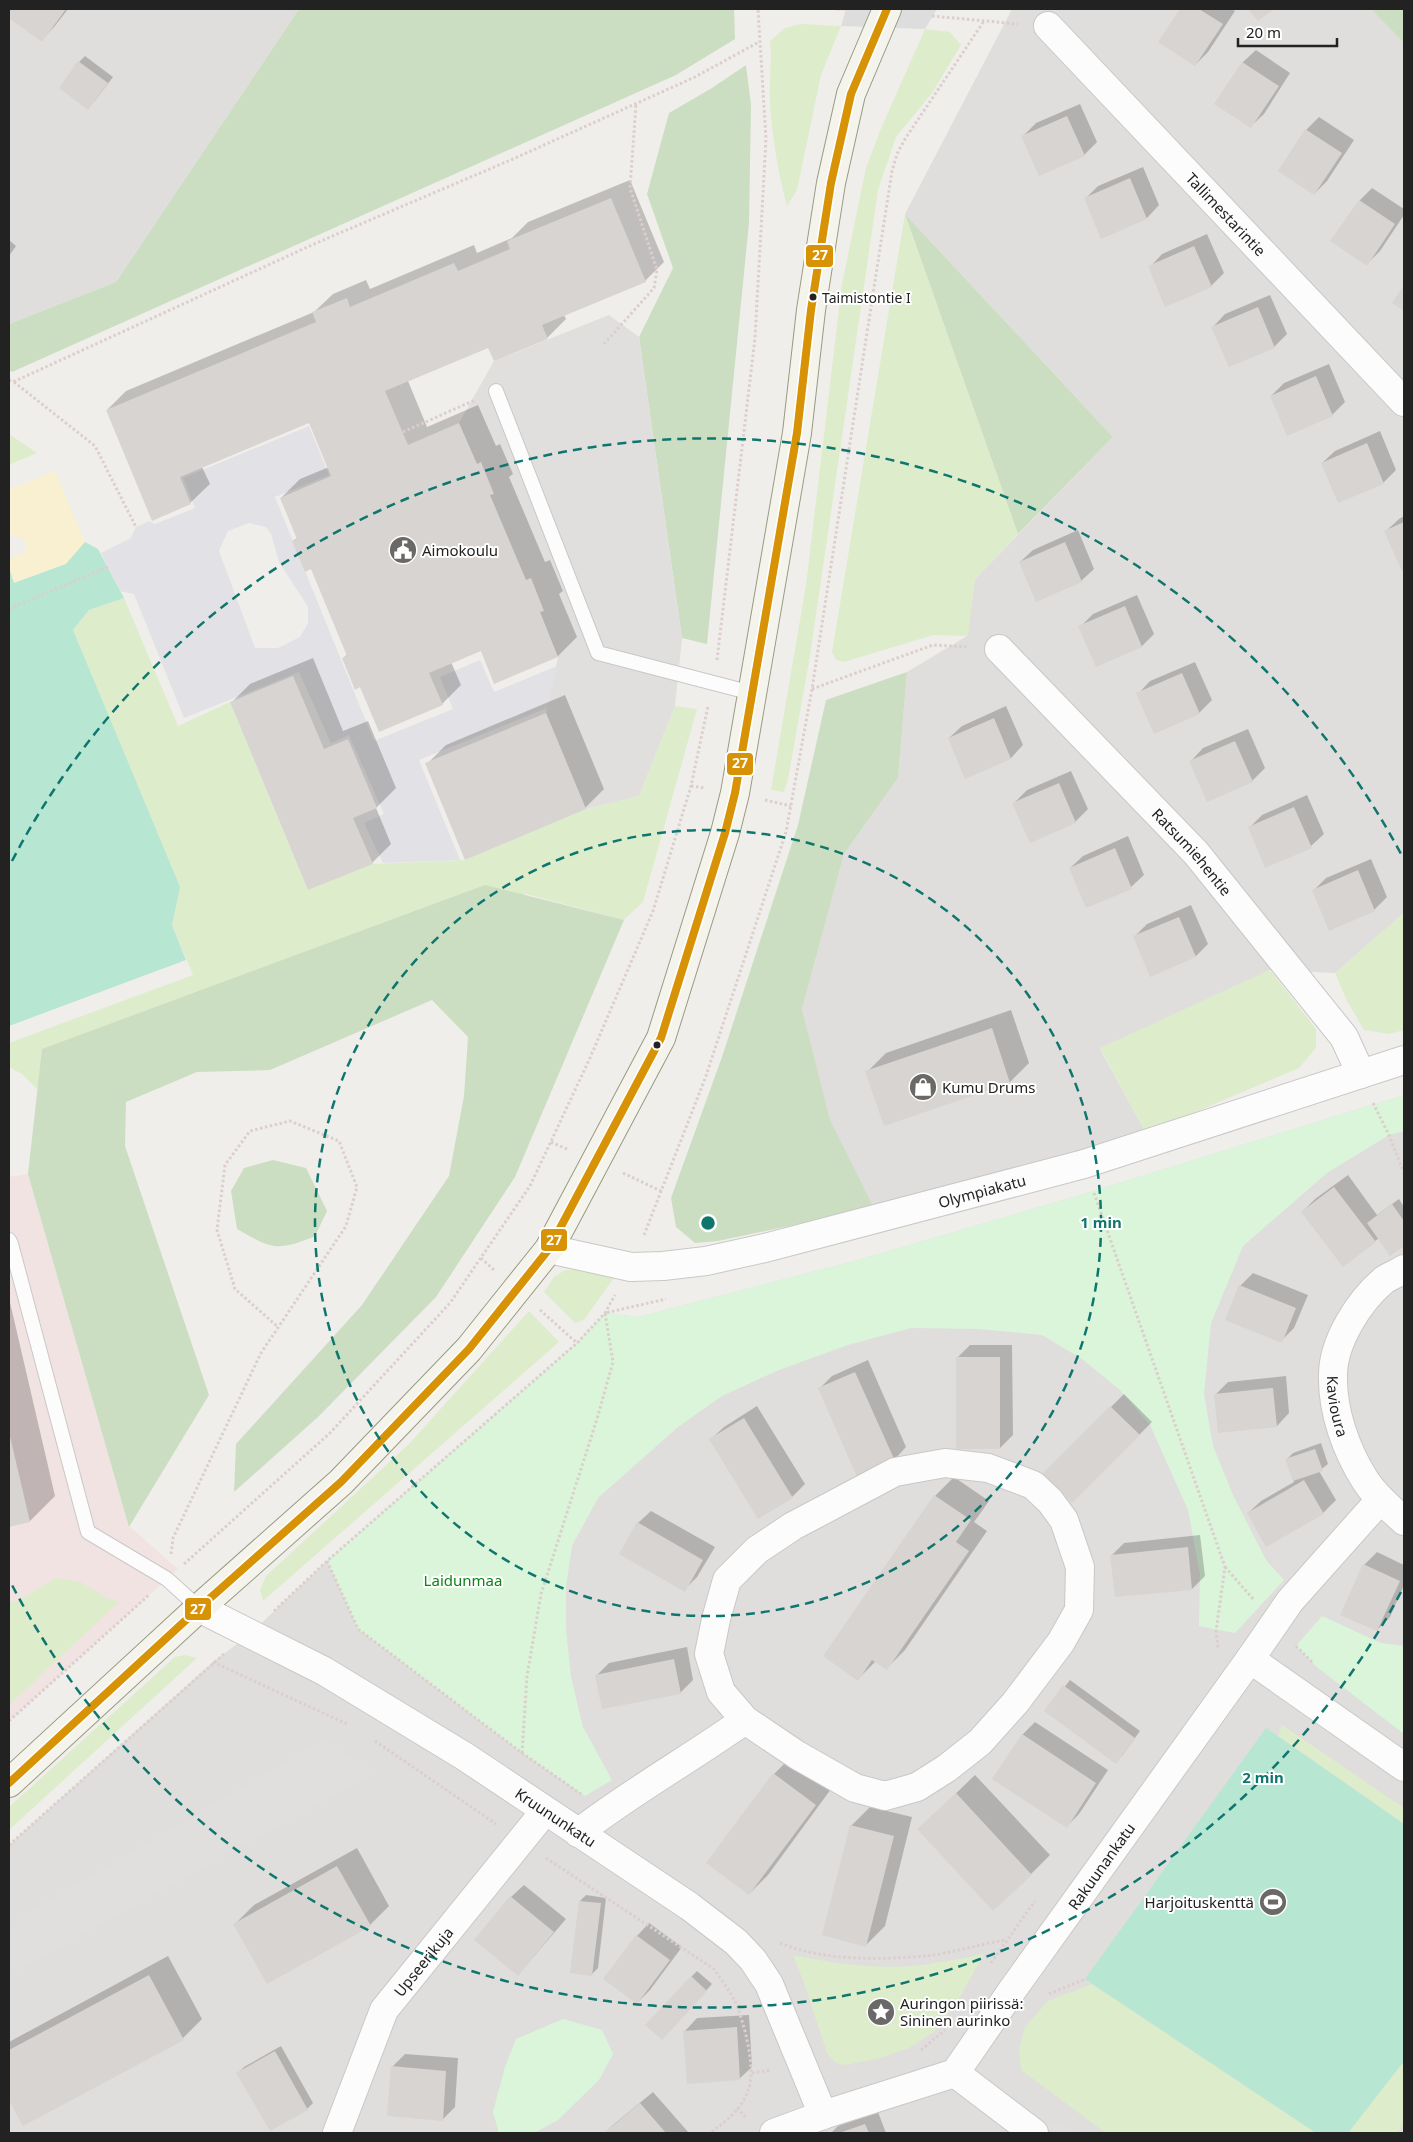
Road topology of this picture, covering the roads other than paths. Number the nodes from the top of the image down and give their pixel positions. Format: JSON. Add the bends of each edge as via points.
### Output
{"nodes":[{"id":1,"x":887,"y":9,"type":"edge"},
{"id":2,"x":1048,"y":26,"type":"road end"},
{"id":3,"x":496,"y":391,"type":"road end"},
{"id":4,"x":1404,"y":402,"type":"edge"},
{"id":5,"x":999,"y":648,"type":"road end"},
{"id":6,"x":752,"y":693,"type":"junction"},
{"id":7,"x":1404,"y":1060,"type":"edge"},
{"id":8,"x":1366,"y":1086,"type":"junction"},
{"id":9,"x":9,"y":1240,"type":"edge"},
{"id":10,"x":549,"y":1249,"type":"junction"},
{"id":11,"x":1404,"y":1270,"type":"edge"},
{"id":12,"x":1380,"y":1500,"type":"junction"},
{"id":13,"x":1404,"y":1521,"type":"edge"},
{"id":14,"x":199,"y":1608,"type":"junction"},
{"id":15,"x":1250,"y":1660,"type":"junction"},
{"id":16,"x":744,"y":1720,"type":"junction"},
{"id":17,"x":1404,"y":1767,"type":"edge"},
{"id":18,"x":9,"y":1783,"type":"edge"},
{"id":19,"x":544,"y":1810,"type":"junction"},
{"id":20,"x":578,"y":1833,"type":"junction"},
{"id":21,"x":955,"y":2073,"type":"junction"},
{"id":22,"x":823,"y":2115,"type":"junction"},
{"id":23,"x":337,"y":2133,"type":"edge"},
{"id":24,"x":774,"y":2133,"type":"edge"},
{"id":25,"x":1034,"y":2133,"type":"edge"}],
"edges":[{"from":1,"to":6,"type":"main road","via":[[851,94],[831,183],[811,310],[797,433]]},
{"from":2,"to":4,"type":"street","name":"Tallimestarintie"},
{"from":3,"to":6,"type":"lane","via":[[598,653]]},
{"from":5,"to":8,"type":"street","name":"Ratsumiehentie","via":[[1196,853],[1344,1037]]},
{"from":6,"to":10,"type":"main road","via":[[725,833],[661,1038]]},
{"from":7,"to":8,"type":"street","name":"Olympiakatu"},
{"from":8,"to":10,"type":"street","name":"Olympiakatu","via":[[1084,1164],[706,1261],[631,1267]]},
{"from":9,"to":14,"type":"lane","via":[[88,1532],[167,1579]]},
{"from":10,"to":14,"type":"main road","via":[[469,1349],[341,1482]]},
{"from":11,"to":12,"type":"street","name":"Kavioura","via":[[1386,1279],[1350,1320],[1333,1374],[1334,1400],[1343,1435],[1365,1480]]},
{"from":12,"to":13,"type":"street","name":"Kavioura"},
{"from":12,"to":15,"type":"street","via":[[1290,1601]]},
{"from":14,"to":18,"type":"main road"},
{"from":14,"to":19,"type":"street","name":"Kruununkatu","via":[[324,1671],[464,1756]]},
{"from":15,"to":17,"type":"street"},
{"from":15,"to":21,"type":"street","name":"Rakuunankatu"},
{"from":16,"to":16,"type":"street","via":[[721,1692],[709,1654],[716,1619],[727,1580],[757,1550],[793,1526],[895,1472],[945,1463],[988,1468],[1033,1485],[1064,1520],[1080,1567],[1079,1610],[1061,1642],[1004,1716],[980,1742],[917,1787],[885,1796],[855,1788]]},
{"from":16,"to":20,"type":"street","via":[[607,1810]]},
{"from":19,"to":20,"type":"street","name":"Kruununkatu"},
{"from":19,"to":23,"type":"street","name":"Upseerikuja","via":[[384,2010]]},
{"from":20,"to":22,"type":"street","name":"Kruununkatu","via":[[690,1906],[736,1942],[753,1960],[768,1984]]},
{"from":21,"to":22,"type":"street"},
{"from":21,"to":25,"type":"street"},
{"from":22,"to":24,"type":"street"}]}
